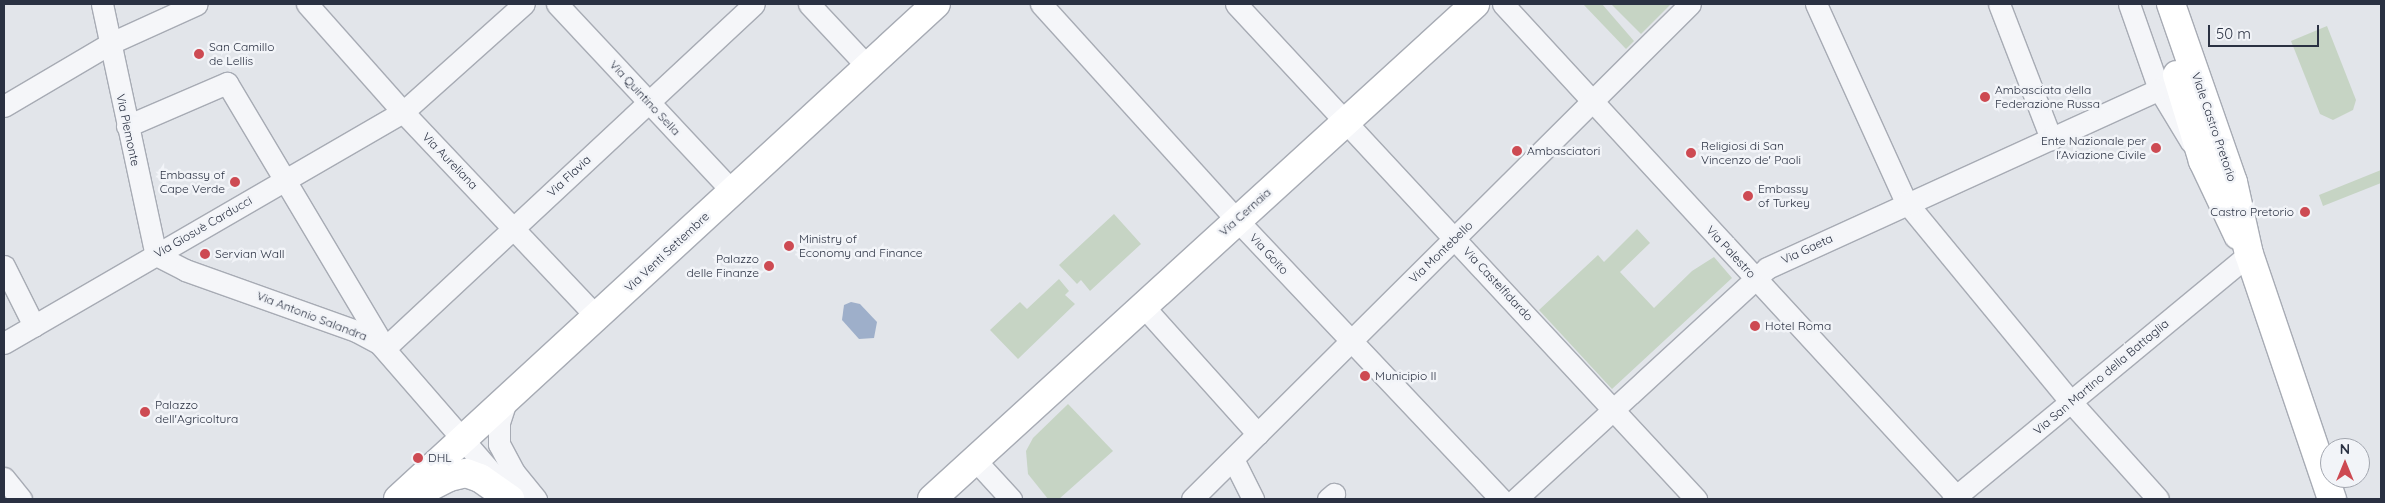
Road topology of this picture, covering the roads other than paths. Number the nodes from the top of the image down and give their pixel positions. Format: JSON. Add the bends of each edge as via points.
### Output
{"nodes":[{"id":1,"x":102,"y":4,"type":"edge"},
{"id":2,"x":198,"y":4,"type":"edge"},
{"id":3,"x":307,"y":4,"type":"edge"},
{"id":4,"x":524,"y":4,"type":"edge"},
{"id":5,"x":557,"y":4,"type":"edge"},
{"id":6,"x":754,"y":4,"type":"edge"},
{"id":7,"x":809,"y":4,"type":"edge"},
{"id":8,"x":936,"y":4,"type":"edge"},
{"id":9,"x":1041,"y":4,"type":"edge"},
{"id":10,"x":1236,"y":4,"type":"edge"},
{"id":11,"x":1475,"y":4,"type":"edge"},
{"id":12,"x":1503,"y":4,"type":"edge"},
{"id":13,"x":1690,"y":4,"type":"edge"},
{"id":14,"x":1816,"y":4,"type":"edge"},
{"id":15,"x":1999,"y":4,"type":"edge"},
{"id":16,"x":2129,"y":4,"type":"edge"},
{"id":17,"x":2152,"y":4,"type":"edge"},
{"id":18,"x":2171,"y":4,"type":"edge"},
{"id":19,"x":111,"y":43,"type":"junction"},
{"id":20,"x":868,"y":67,"type":"junction"},
{"id":21,"x":2159,"y":90,"type":"junction"},
{"id":22,"x":1591,"y":101,"type":"junction"},
{"id":23,"x":648,"y":102,"type":"junction"},
{"id":24,"x":4,"y":106,"type":"edge"},
{"id":25,"x":403,"y":112,"type":"junction"},
{"id":26,"x":1346,"y":122,"type":"junction"},
{"id":27,"x":127,"y":126,"type":"junction"},
{"id":28,"x":2051,"y":139,"type":"junction"},
{"id":29,"x":2203,"y":162,"type":"junction"},
{"id":30,"x":284,"y":180,"type":"junction"},
{"id":31,"x":733,"y":192,"type":"junction"},
{"id":32,"x":1906,"y":202,"type":"junction"},
{"id":33,"x":1237,"y":220,"type":"junction"},
{"id":34,"x":514,"y":228,"type":"junction"},
{"id":35,"x":1456,"y":238,"type":"junction"},
{"id":36,"x":2249,"y":254,"type":"junction"},
{"id":37,"x":156,"y":255,"type":"junction"},
{"id":38,"x":4,"y":266,"type":"edge"},
{"id":39,"x":1755,"y":278,"type":"junction"},
{"id":40,"x":1143,"y":306,"type":"junction"},
{"id":41,"x":597,"y":317,"type":"junction"},
{"id":42,"x":34,"y":326,"type":"junction"},
{"id":43,"x":1350,"y":340,"type":"junction"},
{"id":44,"x":4,"y":343,"type":"edge"},
{"id":45,"x":385,"y":348,"type":"junction"},
{"id":46,"x":506,"y":401,"type":"junction"},
{"id":47,"x":2071,"y":402,"type":"junction"},
{"id":48,"x":1614,"y":409,"type":"junction"},
{"id":49,"x":1258,"y":434,"type":"junction"},
{"id":50,"x":463,"y":437,"type":"junction"},
{"id":51,"x":1233,"y":459,"type":"junction"},
{"id":52,"x":976,"y":460,"type":"junction"},
{"id":53,"x":4,"y":478,"type":"edge"},
{"id":54,"x":1956,"y":498,"type":"edge"},
{"id":55,"x":21,"y":499,"type":"edge"},
{"id":56,"x":398,"y":499,"type":"edge"},
{"id":57,"x":406,"y":499,"type":"edge"},
{"id":58,"x":510,"y":499,"type":"edge"},
{"id":59,"x":514,"y":499,"type":"edge"},
{"id":60,"x":536,"y":499,"type":"edge"},
{"id":61,"x":932,"y":499,"type":"edge"},
{"id":62,"x":1011,"y":499,"type":"edge"},
{"id":63,"x":1192,"y":499,"type":"edge"},
{"id":64,"x":1253,"y":499,"type":"edge"},
{"id":65,"x":1501,"y":499,"type":"edge"},
{"id":66,"x":1516,"y":499,"type":"edge"},
{"id":67,"x":1696,"y":499,"type":"edge"},
{"id":68,"x":2158,"y":499,"type":"edge"},
{"id":69,"x":2332,"y":499,"type":"edge"}],
"edges":[{"from":1,"to":19,"type":"street","name":"Via Piemonte"},
{"from":2,"to":19,"type":"street"},
{"from":3,"to":25,"type":"street","name":"Via Aureliana"},
{"from":4,"to":25,"type":"street","name":"Via Giosuè Carducci"},
{"from":5,"to":23,"type":"street","name":"Via Quintino Sella"},
{"from":6,"to":23,"type":"street","name":"Via Flavia"},
{"from":7,"to":20,"type":"street"},
{"from":8,"to":20,"type":"main road","name":"Via Venti Settembre"},
{"from":9,"to":33,"type":"street","name":"Via Goito"},
{"from":10,"to":26,"type":"street","name":"Via Castelfidardo"},
{"from":11,"to":26,"type":"main road","name":"Via Cernaia"},
{"from":12,"to":22,"type":"street","name":"Via Palestro"},
{"from":13,"to":22,"type":"street","name":"Via Montebello"},
{"from":14,"to":32,"type":"street"},
{"from":15,"to":28,"type":"street"},
{"from":16,"to":21,"type":"street","name":"Viale Castro Pretorio"},
{"from":17,"to":29,"type":"main road"},
{"from":18,"to":36,"type":"main road","name":"Viale Castro Pretorio","via":[[2236,192]]},
{"from":19,"to":24,"type":"street"},
{"from":19,"to":27,"type":"street","name":"Via Piemonte"},
{"from":20,"to":31,"type":"main road","name":"Via Venti Settembre"},
{"from":21,"to":28,"type":"street","name":"Via Gaeta"},
{"from":21,"to":29,"type":"street","name":"Viale Castro Pretorio"},
{"from":22,"to":35,"type":"street","name":"Via Montebello"},
{"from":22,"to":39,"type":"street","name":"Via Palestro"},
{"from":23,"to":31,"type":"street","name":"Via Quintino Sella"},
{"from":23,"to":34,"type":"street","name":"Via Flavia"},
{"from":25,"to":30,"type":"street","name":"Via Giosuè Carducci"},
{"from":25,"to":34,"type":"street","name":"Via Aureliana"},
{"from":26,"to":33,"type":"main road","name":"Via Cernaia"},
{"from":26,"to":35,"type":"street","name":"Via Castelfidardo"},
{"from":27,"to":30,"type":"street","via":[[227,83]]},
{"from":27,"to":37,"type":"street","name":"Via Piemonte"},
{"from":28,"to":32,"type":"street","name":"Via Gaeta"},
{"from":29,"to":36,"type":"main road","name":"Viale Castro Pretorio","via":[[2222,207]]},
{"from":30,"to":37,"type":"street","name":"Via Giosuè Carducci"},
{"from":30,"to":45,"type":"street"},
{"from":31,"to":41,"type":"main road","name":"Via Venti Settembre"},
{"from":32,"to":39,"type":"street","name":"Via Gaeta","via":[[1778,262]]},
{"from":32,"to":47,"type":"street"},
{"from":33,"to":40,"type":"main road","name":"Via Cernaia"},
{"from":33,"to":43,"type":"street","name":"Via Goito"},
{"from":34,"to":41,"type":"street","name":"Via Aureliana"},
{"from":34,"to":45,"type":"street","name":"Via Flavia"},
{"from":35,"to":43,"type":"street","name":"Via Montebello"},
{"from":35,"to":48,"type":"street","name":"Via Castelfidardo"},
{"from":36,"to":47,"type":"street","name":"Via San Martino della Battaglia"},
{"from":36,"to":69,"type":"main road","name":"Viale Castro Pretorio"},
{"from":37,"to":42,"type":"street","name":"Via Giosuè Carducci"},
{"from":37,"to":45,"type":"street","name":"Via Antonio Salandra","via":[[185,270],[360,333]]},
{"from":38,"to":42,"type":"street"},
{"from":39,"to":48,"type":"street","name":"Via Gaeta"},
{"from":39,"to":54,"type":"street","name":"Via Palestro"},
{"from":40,"to":49,"type":"street"},
{"from":40,"to":52,"type":"main road","name":"Via Cernaia"},
{"from":41,"to":46,"type":"main road","name":"Via Venti Settembre"},
{"from":42,"to":44,"type":"street","name":"Via Giosuè Carducci"},
{"from":43,"to":49,"type":"street","name":"Via Montebello"},
{"from":43,"to":65,"type":"street","name":"Via Goito"},
{"from":45,"to":50,"type":"street","name":"Via Antonio Salandra"},
{"from":46,"to":50,"type":"main road","name":"Via Venti Settembre"},
{"from":46,"to":60,"type":"street","via":[[499,423],[499,444],[514,472]]},
{"from":47,"to":54,"type":"street","name":"Via San Martino della Battaglia"},
{"from":47,"to":68,"type":"street"},
{"from":48,"to":66,"type":"street","name":"Via Gaeta"},
{"from":48,"to":67,"type":"street","name":"Via Castelfidardo"},
{"from":49,"to":51,"type":"street","name":"Via Montebello"},
{"from":50,"to":56,"type":"main road","name":"Via Venti Settembre"},
{"from":50,"to":59,"type":"street","name":"Via Antonio Salandra"},
{"from":51,"to":63,"type":"street","name":"Via Montebello"},
{"from":51,"to":64,"type":"street"},
{"from":52,"to":61,"type":"main road"},
{"from":52,"to":62,"type":"street"},
{"from":53,"to":55,"type":"street"},
{"from":57,"to":58,"type":"main road","via":[[458,474],[476,476]]}]}
